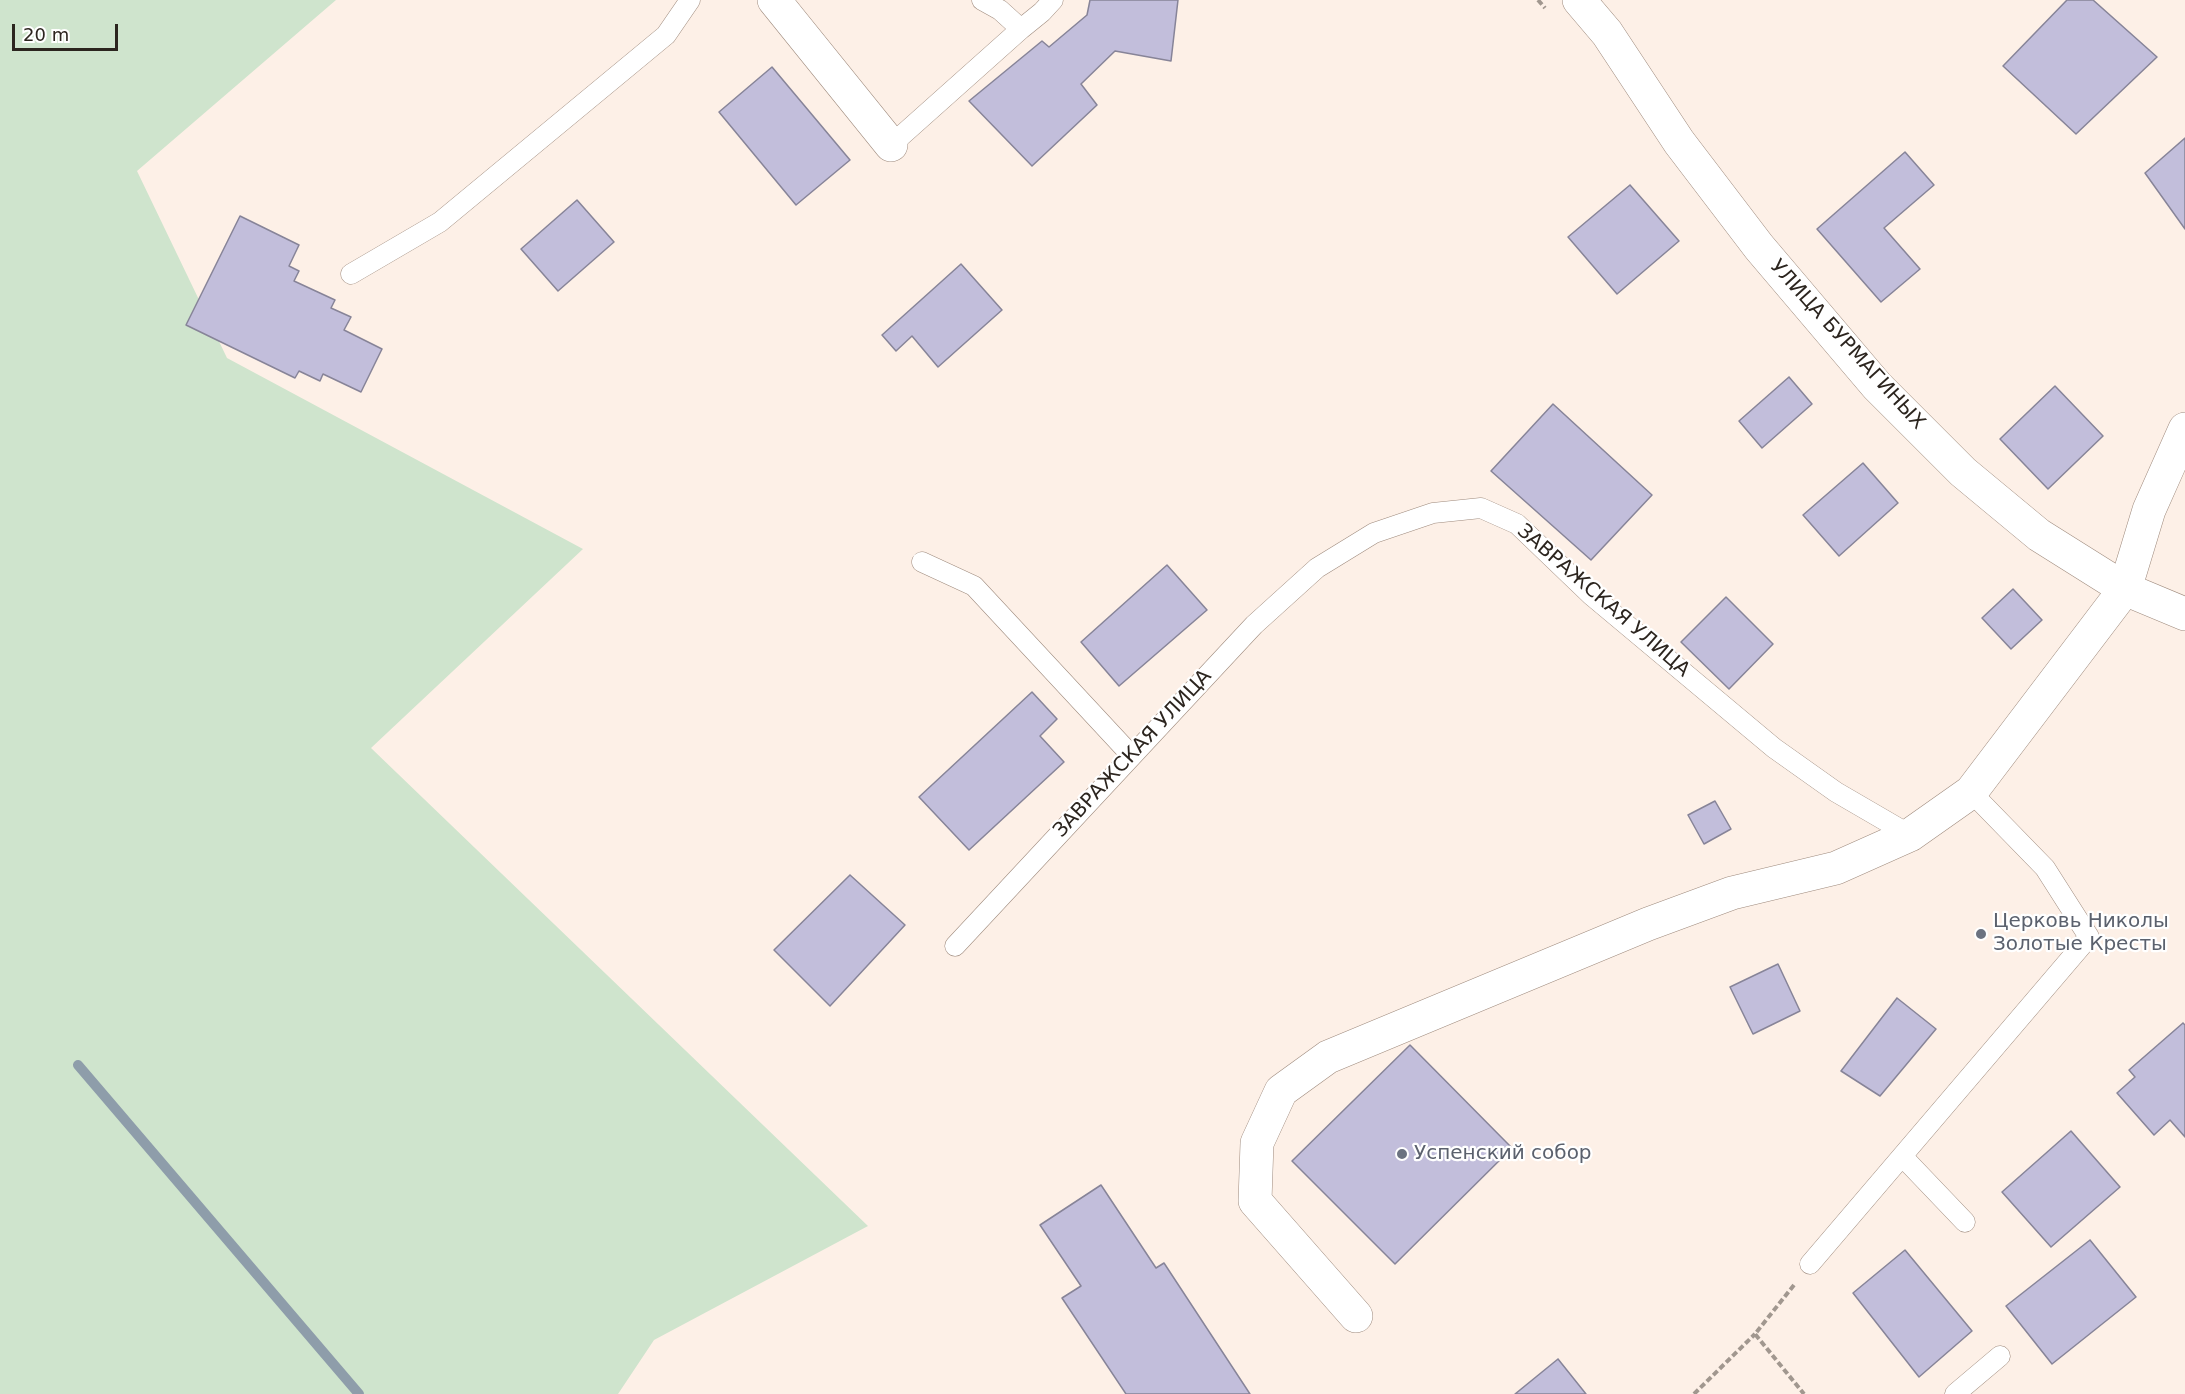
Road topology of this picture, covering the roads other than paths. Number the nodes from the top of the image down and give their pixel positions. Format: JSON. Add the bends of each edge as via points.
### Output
{"nodes":[{"id":1,"x":690,"y":0,"type":"edge"},
{"id":2,"x":774,"y":0,"type":"edge"},
{"id":3,"x":982,"y":0,"type":"edge"},
{"id":4,"x":1053,"y":0,"type":"edge"},
{"id":5,"x":1579,"y":0,"type":"edge"},
{"id":6,"x":1021,"y":29,"type":"junction"},
{"id":7,"x":891,"y":145,"type":"joint"},
{"id":8,"x":351,"y":274,"type":"dead end"},
{"id":9,"x":2185,"y":429,"type":"edge"},
{"id":10,"x":922,"y":562,"type":"dead end"},
{"id":11,"x":2125,"y":590,"type":"junction"},
{"id":12,"x":2185,"y":614,"type":"edge"},
{"id":13,"x":1131,"y":755,"type":"junction"},
{"id":14,"x":1971,"y":792,"type":"junction"},
{"id":15,"x":1910,"y":835,"type":"junction"},
{"id":16,"x":955,"y":946,"type":"dead end"},
{"id":17,"x":1902,"y":1156,"type":"junction"},
{"id":18,"x":1965,"y":1222,"type":"dead end"},
{"id":19,"x":1810,"y":1264,"type":"road end"},
{"id":20,"x":1356,"y":1316,"type":"dead end"},
{"id":21,"x":2000,"y":1356,"type":"dead end"},
{"id":22,"x":1955,"y":1394,"type":"edge"}],
"edges":[{"from":1,"to":8,"type":"lane","via":[[666,35],[441,222]]},
{"from":2,"to":7,"type":"street"},
{"from":3,"to":6,"type":"lane"},
{"from":4,"to":6,"type":"lane"},
{"from":5,"to":11,"type":"street","name":"УЛИЦА БУРМАГИНЫХ","via":[[1607,33],[1679,142],[1759,247],[1877,386],[1963,472],[2039,535]]},
{"from":6,"to":7,"type":"lane"},
{"from":9,"to":11,"type":"street","via":[[2149,510]]},
{"from":10,"to":13,"type":"lane","via":[[974,586]]},
{"from":11,"to":12,"type":"street","name":"УЛИЦА БУРМАГИНЫХ"},
{"from":11,"to":14,"type":"street"},
{"from":13,"to":15,"type":"lane","name":"ЗАВРАЖСКАЯ УЛИЦА","via":[[1254,625],[1317,568],[1374,533],[1433,513],[1481,508],[1517,524],[1591,595],[1774,748],[1836,792]]},
{"from":13,"to":16,"type":"lane","name":"ЗАВРАЖСКАЯ УЛИЦА"},
{"from":14,"to":15,"type":"street"},
{"from":14,"to":17,"type":"lane","via":[[2045,868],[2089,937]]},
{"from":15,"to":20,"type":"street","via":[[1836,868],[1732,893],[1648,924],[1328,1057],[1281,1091],[1257,1143],[1255,1201]]},
{"from":17,"to":18,"type":"lane"},
{"from":17,"to":19,"type":"lane"},
{"from":21,"to":22,"type":"lane"}]}
